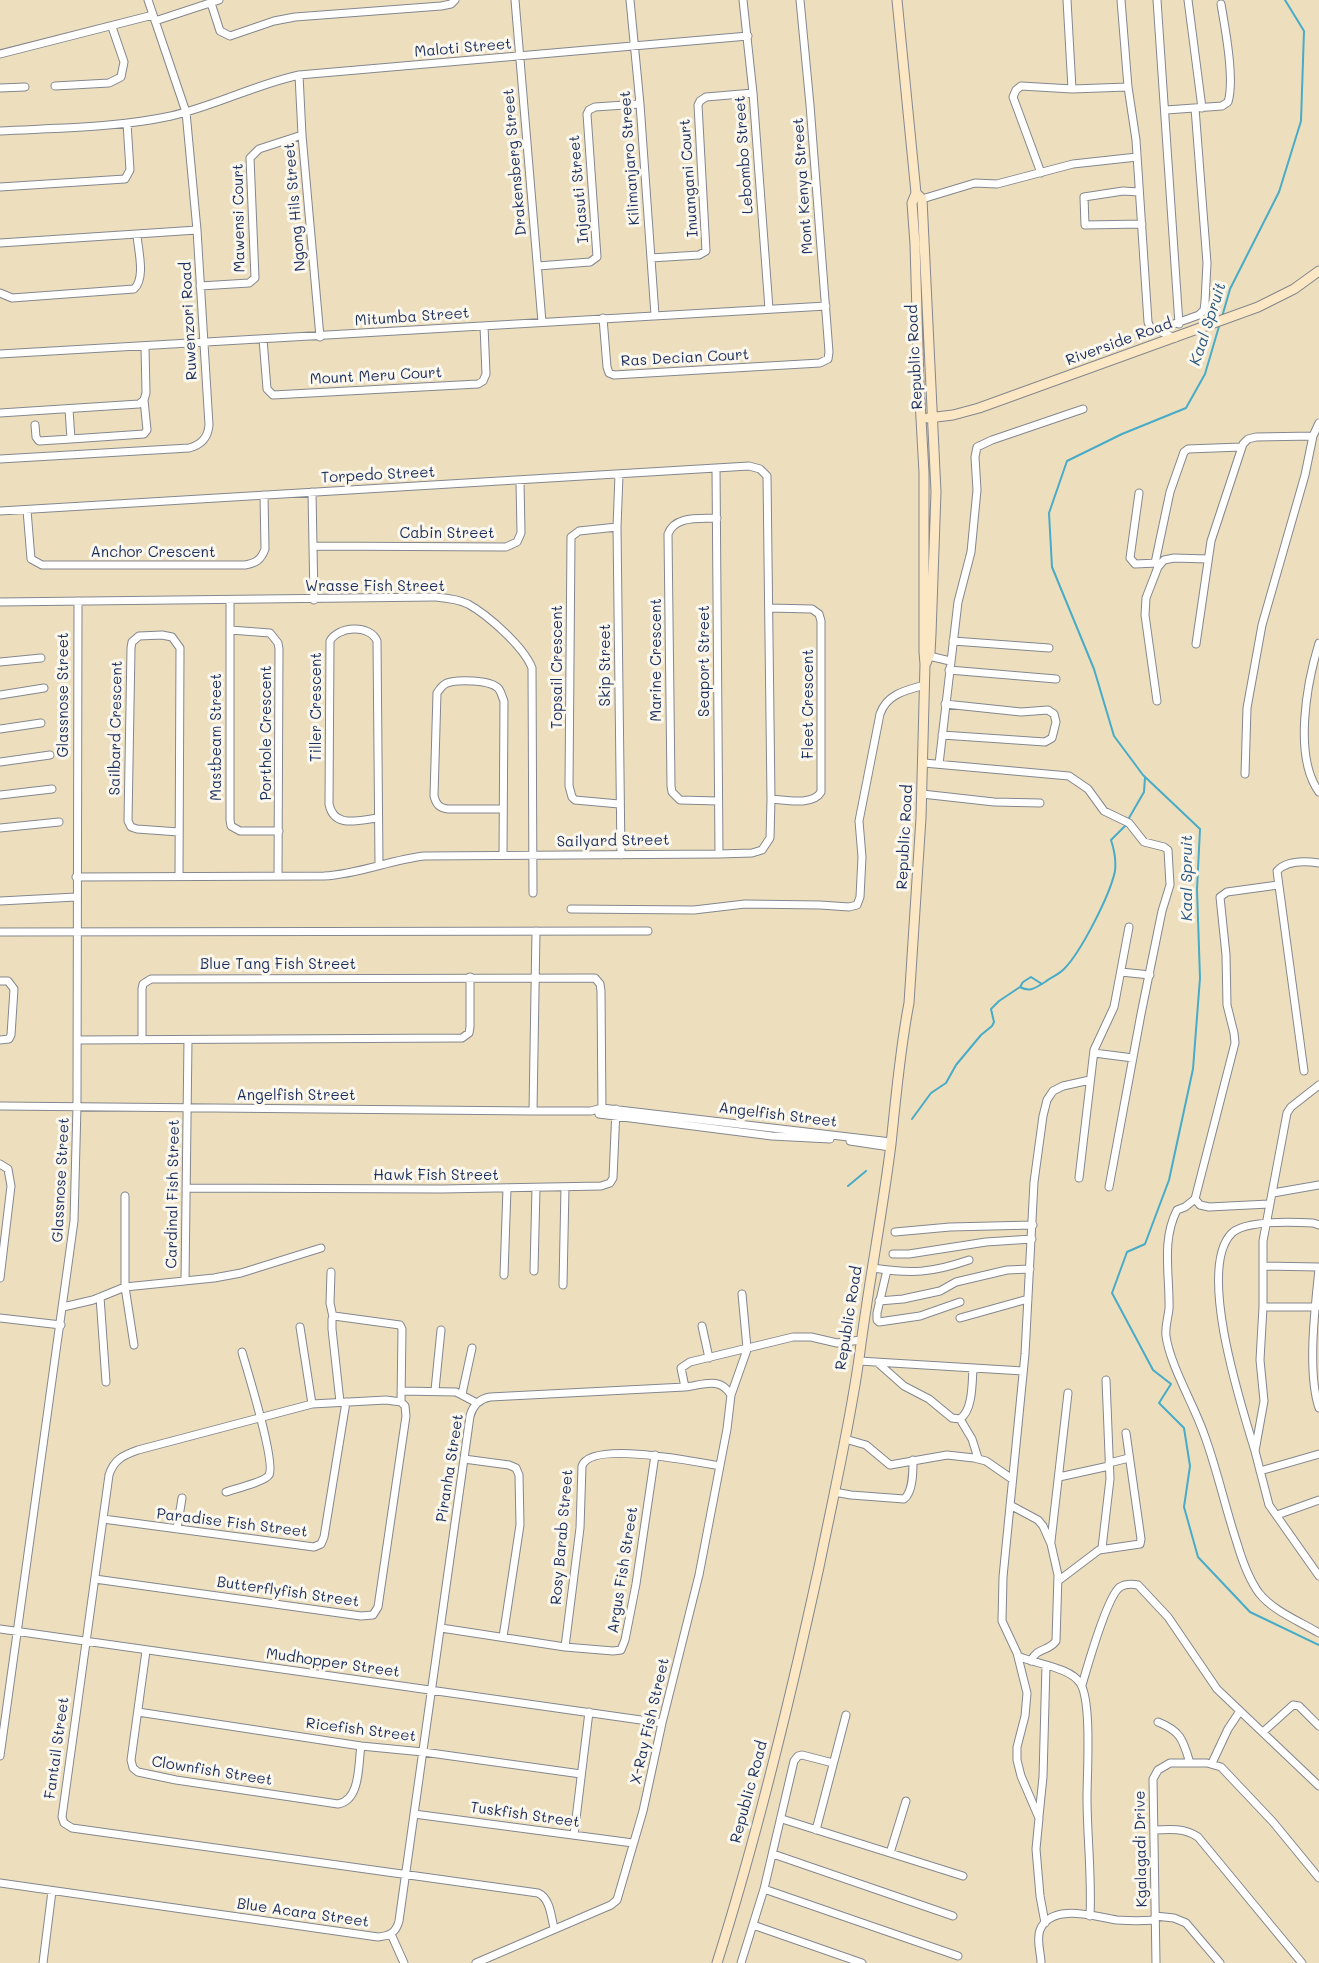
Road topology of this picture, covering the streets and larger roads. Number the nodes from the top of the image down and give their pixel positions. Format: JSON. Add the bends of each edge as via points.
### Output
{"nodes":[{"id":1,"x":148,"y":0,"type":"edge"},
{"id":2,"x":219,"y":0,"type":"edge"},
{"id":3,"x":454,"y":0,"type":"edge"},
{"id":4,"x":515,"y":0,"type":"edge"},
{"id":5,"x":630,"y":0,"type":"edge"},
{"id":6,"x":744,"y":0,"type":"edge"},
{"id":7,"x":800,"y":0,"type":"edge"},
{"id":8,"x":897,"y":0,"type":"edge"},
{"id":9,"x":1067,"y":0,"type":"edge"},
{"id":10,"x":1121,"y":0,"type":"edge"},
{"id":11,"x":1157,"y":0,"type":"edge"},
{"id":12,"x":1188,"y":0,"type":"edge"},
{"id":13,"x":212,"y":3,"type":"junction"},
{"id":14,"x":1221,"y":4,"type":"dead end"},
{"id":15,"x":154,"y":18,"type":"junction"},
{"id":16,"x":111,"y":27,"type":"junction"},
{"id":17,"x":748,"y":36,"type":"junction"},
{"id":18,"x":635,"y":45,"type":"junction"},
{"id":19,"x":0,"y":54,"type":"edge"},
{"id":20,"x":520,"y":57,"type":"junction"},
{"id":21,"x":298,"y":75,"type":"junction"},
{"id":22,"x":55,"y":86,"type":"dead end"},
{"id":23,"x":25,"y":87,"type":"dead end"},
{"id":24,"x":1128,"y":87,"type":"junction"},
{"id":25,"x":0,"y":88,"type":"edge"},
{"id":26,"x":1072,"y":89,"type":"junction"},
{"id":27,"x":753,"y":93,"type":"junction"},
{"id":28,"x":640,"y":104,"type":"junction"},
{"id":29,"x":1198,"y":108,"type":"junction"},
{"id":30,"x":1166,"y":110,"type":"junction"},
{"id":31,"x":186,"y":112,"type":"junction"},
{"id":32,"x":127,"y":123,"type":"junction"},
{"id":33,"x":0,"y":132,"type":"edge"},
{"id":34,"x":302,"y":135,"type":"junction"},
{"id":35,"x":1137,"y":158,"type":"junction"},
{"id":36,"x":1041,"y":173,"type":"junction"},
{"id":37,"x":0,"y":187,"type":"edge"},
{"id":38,"x":1139,"y":192,"type":"junction"},
{"id":39,"x":919,"y":196,"type":"junction"},
{"id":40,"x":1142,"y":224,"type":"junction"},
{"id":41,"x":197,"y":230,"type":"junction"},
{"id":42,"x":137,"y":235,"type":"junction"},
{"id":43,"x":0,"y":243,"type":"edge"},
{"id":44,"x":651,"y":258,"type":"junction"},
{"id":45,"x":538,"y":266,"type":"junction"},
{"id":46,"x":1319,"y":271,"type":"edge"},
{"id":47,"x":200,"y":286,"type":"junction"},
{"id":48,"x":0,"y":293,"type":"edge"},
{"id":49,"x":825,"y":306,"type":"junction"},
{"id":50,"x":768,"y":309,"type":"junction"},
{"id":51,"x":656,"y":315,"type":"junction"},
{"id":52,"x":603,"y":318,"type":"junction"},
{"id":53,"x":542,"y":322,"type":"junction"},
{"id":54,"x":1179,"y":324,"type":"junction"},
{"id":55,"x":484,"y":326,"type":"junction"},
{"id":56,"x":1157,"y":330,"type":"junction"},
{"id":57,"x":320,"y":336,"type":"junction"},
{"id":58,"x":1175,"y":338,"type":"junction"},
{"id":59,"x":263,"y":339,"type":"junction"},
{"id":60,"x":204,"y":343,"type":"junction"},
{"id":61,"x":144,"y":346,"type":"junction"},
{"id":62,"x":0,"y":354,"type":"edge"},
{"id":63,"x":818,"y":364,"type":"joint"},
{"id":64,"x":144,"y":400,"type":"junction"},
{"id":65,"x":69,"y":409,"type":"junction"},
{"id":66,"x":1083,"y":409,"type":"dead end"},
{"id":67,"x":0,"y":413,"type":"edge"},
{"id":68,"x":933,"y":418,"type":"junction"},
{"id":69,"x":921,"y":419,"type":"junction"},
{"id":70,"x":1319,"y":423,"type":"edge"},
{"id":71,"x":35,"y":425,"type":"dead end"},
{"id":72,"x":1313,"y":436,"type":"junction"},
{"id":73,"x":71,"y":439,"type":"junction"},
{"id":74,"x":1241,"y":447,"type":"junction"},
{"id":75,"x":0,"y":459,"type":"edge"},
{"id":76,"x":716,"y":468,"type":"junction"},
{"id":77,"x":758,"y":468,"type":"joint"},
{"id":78,"x":619,"y":475,"type":"junction"},
{"id":79,"x":520,"y":481,"type":"junction"},
{"id":80,"x":312,"y":492,"type":"junction"},
{"id":81,"x":1139,"y":493,"type":"dead end"},
{"id":82,"x":264,"y":495,"type":"junction"},
{"id":83,"x":27,"y":510,"type":"junction"},
{"id":84,"x":0,"y":511,"type":"edge"},
{"id":85,"x":717,"y":518,"type":"junction"},
{"id":86,"x":618,"y":527,"type":"junction"},
{"id":87,"x":314,"y":546,"type":"junction"},
{"id":88,"x":1208,"y":559,"type":"junction"},
{"id":89,"x":1158,"y":563,"type":"junction"},
{"id":90,"x":230,"y":600,"type":"junction"},
{"id":91,"x":314,"y":600,"type":"junction"},
{"id":92,"x":78,"y":601,"type":"junction"},
{"id":93,"x":0,"y":602,"type":"edge"},
{"id":94,"x":769,"y":608,"type":"junction"},
{"id":95,"x":230,"y":630,"type":"junction"},
{"id":96,"x":953,"y":641,"type":"junction"},
{"id":97,"x":1319,"y":642,"type":"edge"},
{"id":98,"x":1196,"y":645,"type":"dead end"},
{"id":99,"x":1049,"y":648,"type":"dead end"},
{"id":100,"x":41,"y":658,"type":"dead end"},
{"id":101,"x":927,"y":660,"type":"junction"},
{"id":102,"x":950,"y":661,"type":"junction"},
{"id":103,"x":0,"y":662,"type":"edge"},
{"id":104,"x":949,"y":670,"type":"junction"},
{"id":105,"x":1056,"y":679,"type":"dead end"},
{"id":106,"x":925,"y":685,"type":"junction"},
{"id":107,"x":44,"y":688,"type":"dead end"},
{"id":108,"x":0,"y":695,"type":"edge"},
{"id":109,"x":1157,"y":701,"type":"dead end"},
{"id":110,"x":945,"y":704,"type":"junction"},
{"id":111,"x":41,"y":723,"type":"dead end"},
{"id":112,"x":0,"y":729,"type":"edge"},
{"id":113,"x":942,"y":735,"type":"junction"},
{"id":114,"x":50,"y":755,"type":"dead end"},
{"id":115,"x":0,"y":762,"type":"edge"},
{"id":116,"x":924,"y":763,"type":"junction"},
{"id":117,"x":939,"y":764,"type":"junction"},
{"id":118,"x":1245,"y":774,"type":"dead end"},
{"id":119,"x":52,"y":789,"type":"dead end"},
{"id":120,"x":1319,"y":792,"type":"edge"},
{"id":121,"x":922,"y":794,"type":"junction"},
{"id":122,"x":0,"y":795,"type":"edge"},
{"id":123,"x":771,"y":799,"type":"junction"},
{"id":124,"x":718,"y":801,"type":"junction"},
{"id":125,"x":1040,"y":803,"type":"dead end"},
{"id":126,"x":619,"y":804,"type":"junction"},
{"id":127,"x":502,"y":809,"type":"junction"},
{"id":128,"x":378,"y":818,"type":"junction"},
{"id":129,"x":59,"y":822,"type":"dead end"},
{"id":130,"x":0,"y":828,"type":"edge"},
{"id":131,"x":279,"y":831,"type":"junction"},
{"id":132,"x":179,"y":832,"type":"junction"},
{"id":133,"x":719,"y":854,"type":"junction"},
{"id":134,"x":503,"y":855,"type":"junction"},
{"id":135,"x":621,"y":855,"type":"junction"},
{"id":136,"x":534,"y":856,"type":"junction"},
{"id":137,"x":1319,"y":863,"type":"edge"},
{"id":138,"x":379,"y":865,"type":"junction"},
{"id":139,"x":179,"y":876,"type":"junction"},
{"id":140,"x":278,"y":876,"type":"junction"},
{"id":141,"x":76,"y":877,"type":"junction"},
{"id":142,"x":1278,"y":885,"type":"junction"},
{"id":143,"x":533,"y":893,"type":"dead end"},
{"id":144,"x":76,"y":897,"type":"junction"},
{"id":145,"x":0,"y":901,"type":"edge"},
{"id":146,"x":571,"y":909,"type":"dead end"},
{"id":147,"x":1129,"y":927,"type":"dead end"},
{"id":148,"x":78,"y":931,"type":"junction"},
{"id":149,"x":536,"y":931,"type":"junction"},
{"id":150,"x":648,"y":931,"type":"dead end"},
{"id":151,"x":0,"y":932,"type":"edge"},
{"id":152,"x":1121,"y":972,"type":"junction"},
{"id":153,"x":1150,"y":975,"type":"junction"},
{"id":154,"x":536,"y":976,"type":"junction"},
{"id":155,"x":470,"y":977,"type":"junction"},
{"id":156,"x":0,"y":981,"type":"edge"},
{"id":157,"x":0,"y":1040,"type":"edge"},
{"id":158,"x":77,"y":1040,"type":"junction"},
{"id":159,"x":142,"y":1040,"type":"junction"},
{"id":160,"x":188,"y":1040,"type":"junction"},
{"id":161,"x":1094,"y":1053,"type":"junction"},
{"id":162,"x":1133,"y":1058,"type":"junction"},
{"id":163,"x":1304,"y":1071,"type":"dead end"},
{"id":164,"x":1090,"y":1080,"type":"junction"},
{"id":165,"x":1319,"y":1085,"type":"edge"},
{"id":166,"x":0,"y":1106,"type":"edge"},
{"id":167,"x":77,"y":1106,"type":"junction"},
{"id":168,"x":188,"y":1107,"type":"junction"},
{"id":169,"x":532,"y":1111,"type":"junction"},
{"id":170,"x":602,"y":1111,"type":"junction"},
{"id":171,"x":616,"y":1112,"type":"junction"},
{"id":172,"x":891,"y":1144,"type":"junction"},
{"id":173,"x":0,"y":1164,"type":"edge"},
{"id":174,"x":1079,"y":1178,"type":"dead end"},
{"id":175,"x":1319,"y":1185,"type":"edge"},
{"id":176,"x":565,"y":1187,"type":"junction"},
{"id":177,"x":1108,"y":1187,"type":"dead end"},
{"id":178,"x":187,"y":1188,"type":"junction"},
{"id":179,"x":507,"y":1188,"type":"junction"},
{"id":180,"x":536,"y":1188,"type":"junction"},
{"id":181,"x":1273,"y":1193,"type":"junction"},
{"id":182,"x":125,"y":1196,"type":"dead end"},
{"id":183,"x":1195,"y":1199,"type":"junction"},
{"id":184,"x":1269,"y":1204,"type":"junction"},
{"id":185,"x":1266,"y":1223,"type":"junction"},
{"id":186,"x":1033,"y":1225,"type":"junction"},
{"id":187,"x":1319,"y":1225,"type":"edge"},
{"id":188,"x":895,"y":1232,"type":"dead end"},
{"id":189,"x":1032,"y":1239,"type":"junction"},
{"id":190,"x":321,"y":1248,"type":"dead end"},
{"id":191,"x":893,"y":1254,"type":"dead end"},
{"id":192,"x":969,"y":1260,"type":"dead end"},
{"id":193,"x":1263,"y":1266,"type":"junction"},
{"id":194,"x":873,"y":1268,"type":"junction"},
{"id":195,"x":1319,"y":1268,"type":"edge"},
{"id":196,"x":1030,"y":1269,"type":"junction"},
{"id":197,"x":887,"y":1270,"type":"junction"},
{"id":198,"x":534,"y":1271,"type":"dead end"},
{"id":199,"x":331,"y":1272,"type":"dead end"},
{"id":200,"x":504,"y":1275,"type":"dead end"},
{"id":201,"x":0,"y":1278,"type":"edge"},
{"id":202,"x":185,"y":1281,"type":"junction"},
{"id":203,"x":563,"y":1284,"type":"dead end"},
{"id":204,"x":125,"y":1287,"type":"junction"},
{"id":205,"x":742,"y":1294,"type":"dead end"},
{"id":206,"x":100,"y":1297,"type":"junction"},
{"id":207,"x":1028,"y":1299,"type":"junction"},
{"id":208,"x":879,"y":1301,"type":"junction"},
{"id":209,"x":960,"y":1302,"type":"dead end"},
{"id":210,"x":63,"y":1307,"type":"junction"},
{"id":211,"x":1263,"y":1307,"type":"junction"},
{"id":212,"x":1316,"y":1307,"type":"junction"},
{"id":213,"x":333,"y":1317,"type":"junction"},
{"id":214,"x":0,"y":1318,"type":"edge"},
{"id":215,"x":960,"y":1318,"type":"dead end"},
{"id":216,"x":61,"y":1325,"type":"junction"},
{"id":217,"x":702,"y":1326,"type":"dead end"},
{"id":218,"x":300,"y":1327,"type":"dead end"},
{"id":219,"x":441,"y":1330,"type":"dead end"},
{"id":220,"x":861,"y":1340,"type":"junction"},
{"id":221,"x":134,"y":1346,"type":"dead end"},
{"id":222,"x":748,"y":1347,"type":"junction"},
{"id":223,"x":472,"y":1348,"type":"dead end"},
{"id":224,"x":242,"y":1352,"type":"dead end"},
{"id":225,"x":709,"y":1358,"type":"junction"},
{"id":226,"x":859,"y":1361,"type":"junction"},
{"id":227,"x":877,"y":1362,"type":"junction"},
{"id":228,"x":973,"y":1368,"type":"junction"},
{"id":229,"x":1023,"y":1371,"type":"junction"},
{"id":230,"x":1106,"y":1380,"type":"dead end"},
{"id":231,"x":106,"y":1382,"type":"dead end"},
{"id":232,"x":685,"y":1387,"type":"junction"},
{"id":233,"x":435,"y":1390,"type":"junction"},
{"id":234,"x":401,"y":1391,"type":"junction"},
{"id":235,"x":1068,"y":1393,"type":"dead end"},
{"id":236,"x":462,"y":1394,"type":"junction"},
{"id":237,"x":731,"y":1395,"type":"junction"},
{"id":238,"x":343,"y":1402,"type":"junction"},
{"id":239,"x":477,"y":1403,"type":"junction"},
{"id":240,"x":312,"y":1404,"type":"junction"},
{"id":241,"x":403,"y":1404,"type":"junction"},
{"id":242,"x":1319,"y":1408,"type":"edge"},
{"id":243,"x":260,"y":1417,"type":"junction"},
{"id":244,"x":960,"y":1419,"type":"junction"},
{"id":245,"x":1126,"y":1434,"type":"dead end"},
{"id":246,"x":845,"y":1439,"type":"junction"},
{"id":247,"x":1255,"y":1451,"type":"junction"},
{"id":248,"x":1319,"y":1454,"type":"edge"},
{"id":249,"x":655,"y":1455,"type":"junction"},
{"id":250,"x":978,"y":1458,"type":"junction"},
{"id":251,"x":1129,"y":1458,"type":"junction"},
{"id":252,"x":464,"y":1459,"type":"junction"},
{"id":253,"x":913,"y":1460,"type":"junction"},
{"id":254,"x":1109,"y":1464,"type":"junction"},
{"id":255,"x":720,"y":1466,"type":"junction"},
{"id":256,"x":1260,"y":1471,"type":"junction"},
{"id":257,"x":1059,"y":1477,"type":"junction"},
{"id":258,"x":1012,"y":1479,"type":"junction"},
{"id":259,"x":226,"y":1492,"type":"dead end"},
{"id":260,"x":834,"y":1492,"type":"junction"},
{"id":261,"x":182,"y":1498,"type":"dead end"},
{"id":262,"x":1319,"y":1500,"type":"edge"},
{"id":263,"x":1010,"y":1504,"type":"junction"},
{"id":264,"x":1276,"y":1515,"type":"junction"},
{"id":265,"x":103,"y":1519,"type":"junction"},
{"id":266,"x":177,"y":1529,"type":"junction"},
{"id":267,"x":1051,"y":1544,"type":"junction"},
{"id":268,"x":1102,"y":1548,"type":"junction"},
{"id":269,"x":1316,"y":1566,"type":"edge"},
{"id":270,"x":1319,"y":1576,"type":"edge"},
{"id":271,"x":95,"y":1579,"type":"junction"},
{"id":272,"x":1058,"y":1581,"type":"junction"},
{"id":273,"x":441,"y":1628,"type":"junction"},
{"id":274,"x":0,"y":1629,"type":"edge"},
{"id":275,"x":17,"y":1632,"type":"junction"},
{"id":276,"x":1319,"y":1633,"type":"edge"},
{"id":277,"x":503,"y":1637,"type":"junction"},
{"id":278,"x":85,"y":1641,"type":"junction"},
{"id":279,"x":565,"y":1647,"type":"junction"},
{"id":280,"x":146,"y":1651,"type":"junction"},
{"id":281,"x":1018,"y":1656,"type":"junction"},
{"id":282,"x":1031,"y":1661,"type":"junction"},
{"id":283,"x":1046,"y":1665,"type":"junction"},
{"id":284,"x":1082,"y":1685,"type":"junction"},
{"id":285,"x":0,"y":1688,"type":"edge"},
{"id":286,"x":9,"y":1690,"type":"junction"},
{"id":287,"x":431,"y":1690,"type":"junction"},
{"id":288,"x":1240,"y":1710,"type":"junction"},
{"id":289,"x":138,"y":1712,"type":"junction"},
{"id":290,"x":589,"y":1712,"type":"junction"},
{"id":291,"x":846,"y":1715,"type":"dead end"},
{"id":292,"x":1158,"y":1722,"type":"dead end"},
{"id":293,"x":662,"y":1723,"type":"junction"},
{"id":294,"x":1319,"y":1726,"type":"edge"},
{"id":295,"x":1263,"y":1732,"type":"junction"},
{"id":296,"x":362,"y":1746,"type":"junction"},
{"id":297,"x":423,"y":1752,"type":"junction"},
{"id":298,"x":0,"y":1756,"type":"edge"},
{"id":299,"x":833,"y":1763,"type":"junction"},
{"id":300,"x":1190,"y":1763,"type":"junction"},
{"id":301,"x":1212,"y":1763,"type":"junction"},
{"id":302,"x":580,"y":1774,"type":"junction"},
{"id":303,"x":1319,"y":1786,"type":"edge"},
{"id":304,"x":906,"y":1801,"type":"dead end"},
{"id":305,"x":414,"y":1814,"type":"junction"},
{"id":306,"x":1039,"y":1818,"type":"junction"},
{"id":307,"x":782,"y":1819,"type":"junction"},
{"id":308,"x":816,"y":1830,"type":"junction"},
{"id":309,"x":1154,"y":1830,"type":"junction"},
{"id":310,"x":574,"y":1835,"type":"junction"},
{"id":311,"x":633,"y":1843,"type":"junction"},
{"id":312,"x":890,"y":1853,"type":"junction"},
{"id":313,"x":773,"y":1854,"type":"junction"},
{"id":314,"x":405,"y":1875,"type":"junction"},
{"id":315,"x":963,"y":1876,"type":"dead end"},
{"id":316,"x":1319,"y":1878,"type":"edge"},
{"id":317,"x":0,"y":1883,"type":"edge"},
{"id":318,"x":764,"y":1889,"type":"junction"},
{"id":319,"x":52,"y":1891,"type":"junction"},
{"id":320,"x":953,"y":1916,"type":"dead end"},
{"id":321,"x":1090,"y":1916,"type":"junction"},
{"id":322,"x":1155,"y":1918,"type":"junction"},
{"id":323,"x":1045,"y":1923,"type":"junction"},
{"id":324,"x":753,"y":1925,"type":"junction"},
{"id":325,"x":554,"y":1928,"type":"junction"},
{"id":326,"x":391,"y":1934,"type":"junction"},
{"id":327,"x":958,"y":1956,"type":"dead end"},
{"id":328,"x":43,"y":1963,"type":"edge"},
{"id":329,"x":404,"y":1963,"type":"edge"},
{"id":330,"x":476,"y":1963,"type":"edge"},
{"id":331,"x":717,"y":1963,"type":"edge"},
{"id":332,"x":742,"y":1963,"type":"edge"},
{"id":333,"x":862,"y":1963,"type":"edge"},
{"id":334,"x":1041,"y":1963,"type":"edge"},
{"id":335,"x":1156,"y":1963,"type":"edge"},
{"id":336,"x":1220,"y":1963,"type":"edge"},
{"id":337,"x":1302,"y":1963,"type":"edge"}],
"edges":[{"from":1,"to":15,"type":"street","name":"Ruwenzori Road"},
{"from":2,"to":13,"type":"street"},
{"from":3,"to":13,"type":"street","via":[[441,6],[284,19],[230,36],[220,31]]},
{"from":4,"to":20,"type":"street","name":"Drakensberg Street"},
{"from":5,"to":18,"type":"street","name":"Kilimanjaro Street"},
{"from":6,"to":17,"type":"street","name":"Lebombo Street"},
{"from":7,"to":49,"type":"street","name":"Mont Kenya Street"},
{"from":8,"to":39,"type":"street","name":"Republic Road"},
{"from":9,"to":26,"type":"street"},
{"from":10,"to":24,"type":"street"},
{"from":11,"to":30,"type":"street"},
{"from":12,"to":29,"type":"street"},
{"from":13,"to":15,"type":"street"},
{"from":14,"to":29,"type":"street","via":[[1230,97],[1226,105]]},
{"from":15,"to":16,"type":"street"},
{"from":15,"to":31,"type":"street","name":"Ruwenzori Road"},
{"from":16,"to":19,"type":"street"},
{"from":16,"to":22,"type":"street","via":[[124,62],[121,77],[109,82]]},
{"from":17,"to":18,"type":"street","name":"Maloti Street"},
{"from":17,"to":27,"type":"street","name":"Lebombo Street"},
{"from":18,"to":20,"type":"street","name":"Maloti Street"},
{"from":18,"to":28,"type":"street","name":"Kilimanjaro Street"},
{"from":20,"to":21,"type":"street","name":"Maloti Street"},
{"from":20,"to":45,"type":"street","name":"Drakensberg Street"},
{"from":21,"to":31,"type":"street","name":"Maloti Street"},
{"from":21,"to":34,"type":"street","name":"Ngong Hils Street"},
{"from":23,"to":25,"type":"street"},
{"from":24,"to":26,"type":"street"},
{"from":24,"to":35,"type":"street"},
{"from":26,"to":36,"type":"street","via":[[1022,86],[1013,97]]},
{"from":27,"to":44,"type":"street","name":"Inuangani Court","via":[[706,98],[698,105],[706,251],[699,255]]},
{"from":27,"to":50,"type":"street","name":"Lebombo Street"},
{"from":28,"to":44,"type":"street","name":"Kilimanjaro Street"},
{"from":28,"to":45,"type":"street","name":"Injasuti Street","via":[[595,107],[587,114],[597,257],[590,262]]},
{"from":29,"to":30,"type":"street"},
{"from":29,"to":54,"type":"street","via":[[1207,293],[1204,310]]},
{"from":30,"to":54,"type":"street"},
{"from":31,"to":32,"type":"street","name":"Maloti Street"},
{"from":31,"to":41,"type":"street","name":"Ruwenzori Road"},
{"from":32,"to":33,"type":"street","name":"Maloti Street"},
{"from":32,"to":37,"type":"street","via":[[130,170],[125,178]]},
{"from":34,"to":47,"type":"street","name":"Mawensi Court","via":[[258,149],[250,158],[255,278],[249,283]]},
{"from":34,"to":57,"type":"street","name":"Ngong Hils Street"},
{"from":35,"to":36,"type":"street","via":[[1085,162]]},
{"from":35,"to":38,"type":"street"},
{"from":36,"to":39,"type":"street"},
{"from":38,"to":40,"type":"street"},
{"from":38,"to":40,"type":"street","via":[[1084,197],[1085,225]]},
{"from":39,"to":68,"type":"street","name":"Republic Road"},
{"from":39,"to":69,"type":"street","name":"Republic Road","via":[[912,203]]},
{"from":40,"to":56,"type":"street","via":[[1148,322]]},
{"from":41,"to":42,"type":"street"},
{"from":41,"to":47,"type":"street","name":"Ruwenzori Road"},
{"from":42,"to":43,"type":"street"},
{"from":42,"to":48,"type":"street","via":[[140,277],[134,289],[12,298]]},
{"from":44,"to":51,"type":"street","name":"Kilimanjaro Street"},
{"from":45,"to":53,"type":"street","name":"Drakensberg Street"},
{"from":46,"to":58,"type":"street","name":"Riverside Road","via":[[1278,298]]},
{"from":47,"to":60,"type":"street","name":"Ruwenzori Road"},
{"from":49,"to":50,"type":"street","name":"Mitumba Street"},
{"from":49,"to":63,"type":"street","name":"Mont Kenya Street","via":[[829,352],[827,360]]},
{"from":50,"to":51,"type":"street","name":"Mitumba Street"},
{"from":51,"to":52,"type":"street","name":"Mitumba Street"},
{"from":52,"to":53,"type":"street","name":"Mitumba Street"},
{"from":52,"to":63,"type":"street","name":"Ras Decian Court","via":[[607,367],[614,375]]},
{"from":53,"to":55,"type":"street","name":"Mitumba Street"},
{"from":54,"to":56,"type":"street"},
{"from":55,"to":57,"type":"street","name":"Mitumba Street"},
{"from":55,"to":59,"type":"street","name":"Mount Meru Court","via":[[485,378],[480,383],[275,396],[267,389]]},
{"from":56,"to":58,"type":"street"},
{"from":57,"to":59,"type":"street","name":"Mitumba Street"},
{"from":58,"to":68,"type":"street","name":"Riverside Road","via":[[979,408]]},
{"from":59,"to":60,"type":"street","name":"Mitumba Street"},
{"from":60,"to":61,"type":"street","name":"Mitumba Street"},
{"from":60,"to":75,"type":"street","name":"Ruwenzori Road","via":[[208,430],[197,446]]},
{"from":61,"to":62,"type":"street","name":"Mitumba Street"},
{"from":61,"to":64,"type":"street"},
{"from":64,"to":65,"type":"street","via":[[134,405]]},
{"from":64,"to":73,"type":"street","via":[[144,434]]},
{"from":65,"to":67,"type":"street"},
{"from":65,"to":73,"type":"street"},
{"from":66,"to":96,"type":"street","via":[[977,447],[971,552],[960,588]]},
{"from":68,"to":69,"type":"street","name":"Riverside Road"},
{"from":68,"to":101,"type":"street","name":"Republic Road","via":[[935,546]]},
{"from":69,"to":101,"type":"street","name":"Republic Road"},
{"from":70,"to":72,"type":"street"},
{"from":71,"to":73,"type":"street","via":[[39,441]]},
{"from":72,"to":74,"type":"street","via":[[1252,438]]},
{"from":72,"to":118,"type":"street","via":[[1252,673]]},
{"from":74,"to":88,"type":"street","via":[[1216,521]]},
{"from":74,"to":89,"type":"street","via":[[1188,448],[1184,452],[1170,492]]},
{"from":76,"to":77,"type":"street","name":"Torpedo Street"},
{"from":76,"to":78,"type":"street","name":"Torpedo Street"},
{"from":76,"to":85,"type":"street","name":"Seaport Street"},
{"from":77,"to":94,"type":"street","name":"Sailyard Street","via":[[768,480]]},
{"from":78,"to":79,"type":"street","name":"Torpedo Street"},
{"from":78,"to":86,"type":"street","name":"Skip Street"},
{"from":79,"to":80,"type":"street","name":"Torpedo Street"},
{"from":79,"to":87,"type":"street","name":"Cabin Street","via":[[521,533],[517,542],[506,547]]},
{"from":80,"to":82,"type":"street","name":"Torpedo Street"},
{"from":80,"to":87,"type":"street"},
{"from":81,"to":89,"type":"street","via":[[1130,558],[1135,564]]},
{"from":82,"to":83,"type":"street","name":"Torpedo Street"},
{"from":82,"to":83,"type":"street","name":"Anchor Crescent","via":[[265,549],[262,558],[245,565],[42,565],[31,559]]},
{"from":83,"to":84,"type":"street","name":"Torpedo Street"},
{"from":85,"to":124,"type":"street","name":"Seaport Street"},
{"from":85,"to":124,"type":"street","name":"Marine Crescent","via":[[680,521],[668,534],[672,792],[680,800]]},
{"from":86,"to":126,"type":"street","name":"Skip Street"},
{"from":86,"to":126,"type":"street","name":"Topsail Crescent","via":[[586,529],[571,537],[569,786],[575,800]]},
{"from":87,"to":91,"type":"street"},
{"from":88,"to":89,"type":"street","via":[[1174,558]]},
{"from":88,"to":98,"type":"street"},
{"from":89,"to":109,"type":"street","via":[[1145,606]]},
{"from":90,"to":91,"type":"street","name":"Wrasse Fish Street"},
{"from":90,"to":92,"type":"street","name":"Wrasse Fish Street"},
{"from":90,"to":95,"type":"street","name":"Mastbeam Street"},
{"from":91,"to":136,"type":"street","name":"Wrasse Fish Street","via":[[457,600],[475,609],[524,654],[534,678]]},
{"from":92,"to":93,"type":"street","name":"Wrasse Fish Street"},
{"from":92,"to":141,"type":"street","name":"Glassnose Street"},
{"from":94,"to":123,"type":"street","name":"Sailyard Street"},
{"from":94,"to":123,"type":"street","name":"Fleet Crescent","via":[[815,610],[820,617],[821,633],[821,792],[811,800]]},
{"from":95,"to":131,"type":"street","name":"Porthole Crescent","via":[[270,633],[278,643]]},
{"from":95,"to":131,"type":"street","name":"Mastbeam Street","via":[[231,826],[240,831]]},
{"from":96,"to":99,"type":"street"},
{"from":96,"to":102,"type":"street"},
{"from":97,"to":120,"type":"street","via":[[1304,724],[1310,772]]},
{"from":100,"to":103,"type":"street"},
{"from":101,"to":102,"type":"street"},
{"from":101,"to":106,"type":"street","name":"Republic Road"},
{"from":102,"to":104,"type":"street"},
{"from":104,"to":105,"type":"street"},
{"from":104,"to":110,"type":"street"},
{"from":106,"to":116,"type":"street","name":"Republic Road"},
{"from":106,"to":146,"type":"street","via":[[894,695],[880,714],[859,821],[862,857],[857,905]]},
{"from":107,"to":108,"type":"street"},
{"from":110,"to":113,"type":"street"},
{"from":110,"to":113,"type":"street","via":[[1048,710],[1056,722],[1052,738],[1045,742]]},
{"from":111,"to":112,"type":"street"},
{"from":113,"to":117,"type":"street"},
{"from":114,"to":115,"type":"street"},
{"from":116,"to":117,"type":"street"},
{"from":116,"to":121,"type":"street","name":"Republic Road"},
{"from":117,"to":153,"type":"street","via":[[1068,776],[1088,789],[1104,811],[1129,823],[1144,842],[1167,849],[1170,885]]},
{"from":119,"to":122,"type":"street"},
{"from":121,"to":125,"type":"street"},
{"from":121,"to":172,"type":"street","name":"Republic Road","via":[[909,1003]]},
{"from":123,"to":133,"type":"street","name":"Sailyard Street","via":[[770,838],[766,847],[759,852]]},
{"from":124,"to":133,"type":"street","name":"Seaport Street"},
{"from":126,"to":135,"type":"street","name":"Skip Street"},
{"from":127,"to":127,"type":"street","via":[[502,694],[485,682],[446,684],[437,693],[436,803],[448,809]]},
{"from":127,"to":134,"type":"street"},
{"from":128,"to":128,"type":"street","name":"Tiller Crescent","via":[[377,641],[367,630],[345,631],[330,641],[329,804],[333,815],[341,821]]},
{"from":128,"to":138,"type":"street","name":"Tiller Crescent"},
{"from":129,"to":130,"type":"street"},
{"from":131,"to":140,"type":"street","name":"Porthole Crescent"},
{"from":132,"to":132,"type":"street","name":"Sailbard Crescent","via":[[180,648],[172,637],[139,636],[131,648],[128,821],[137,829]]},
{"from":132,"to":139,"type":"street","name":"Sailbard Crescent"},
{"from":133,"to":135,"type":"street","name":"Sailyard Street"},
{"from":134,"to":136,"type":"street","name":"Sailyard Street"},
{"from":134,"to":138,"type":"street","name":"Sailyard Street","via":[[424,856]]},
{"from":135,"to":136,"type":"street","name":"Sailyard Street"},
{"from":136,"to":143,"type":"street","name":"Wrasse Fish Street"},
{"from":137,"to":142,"type":"street","via":[[1297,862],[1280,867]]},
{"from":138,"to":140,"type":"street","name":"Sailyard Street","via":[[336,875]]},
{"from":139,"to":140,"type":"street","name":"Sailyard Street"},
{"from":139,"to":141,"type":"street","name":"Sailyard Street"},
{"from":141,"to":144,"type":"street","name":"Glassnose Street"},
{"from":142,"to":163,"type":"street"},
{"from":142,"to":183,"type":"street","via":[[1227,892],[1220,897],[1227,1011],[1235,1039]]},
{"from":144,"to":145,"type":"street"},
{"from":144,"to":148,"type":"street","name":"Glassnose Street"},
{"from":147,"to":152,"type":"street"},
{"from":148,"to":149,"type":"street"},
{"from":148,"to":151,"type":"street"},
{"from":148,"to":158,"type":"street","name":"Glassnose Street"},
{"from":149,"to":150,"type":"street"},
{"from":149,"to":154,"type":"street"},
{"from":152,"to":153,"type":"street"},
{"from":152,"to":161,"type":"street","via":[[1114,1007]]},
{"from":153,"to":162,"type":"street"},
{"from":154,"to":155,"type":"street","name":"Blue Tang Fish Street"},
{"from":154,"to":169,"type":"street"},
{"from":154,"to":170,"type":"street","name":"Blue Tang Fish Street","via":[[595,978],[600,984]]},
{"from":155,"to":159,"type":"street","name":"Blue Tang Fish Street","via":[[151,979],[142,989]]},
{"from":155,"to":160,"type":"street","via":[[470,1027],[462,1038]]},
{"from":156,"to":157,"type":"street","via":[[8,981],[14,988],[11,1038]]},
{"from":158,"to":159,"type":"street"},
{"from":158,"to":167,"type":"street","name":"Glassnose Street"},
{"from":159,"to":160,"type":"street"},
{"from":160,"to":168,"type":"street"},
{"from":161,"to":162,"type":"street"},
{"from":161,"to":164,"type":"street"},
{"from":162,"to":177,"type":"street"},
{"from":164,"to":174,"type":"street"},
{"from":164,"to":186,"type":"street","via":[[1057,1089],[1047,1100],[1034,1182]]},
{"from":165,"to":181,"type":"street","via":[[1287,1113]]},
{"from":166,"to":167,"type":"street","name":"Angelfish Street"},
{"from":167,"to":168,"type":"street","name":"Angelfish Street"},
{"from":167,"to":210,"type":"street","name":"Glassnose Street","via":[[74,1221]]},
{"from":168,"to":169,"type":"street","name":"Angelfish Street"},
{"from":168,"to":178,"type":"street","name":"Cardinal Fish Street"},
{"from":169,"to":170,"type":"street","name":"Angelfish Street"},
{"from":170,"to":171,"type":"street","name":"Angelfish Street"},
{"from":171,"to":172,"type":"street","name":"Angelfish Street","via":[[772,1136]]},
{"from":171,"to":176,"type":"street","name":"Hawk Fish Street","via":[[612,1181],[601,1186]]},
{"from":172,"to":194,"type":"street","name":"Republic Road"},
{"from":173,"to":201,"type":"street","via":[[8,1169],[11,1186]]},
{"from":175,"to":181,"type":"street"},
{"from":176,"to":180,"type":"street","name":"Hawk Fish Street"},
{"from":176,"to":203,"type":"street"},
{"from":178,"to":179,"type":"street","name":"Hawk Fish Street"},
{"from":178,"to":202,"type":"street","name":"Cardinal Fish Street"},
{"from":179,"to":180,"type":"street","name":"Hawk Fish Street"},
{"from":179,"to":200,"type":"street"},
{"from":180,"to":198,"type":"street"},
{"from":181,"to":184,"type":"street"},
{"from":182,"to":204,"type":"street"},
{"from":183,"to":184,"type":"street","via":[[1209,1207]]},
{"from":183,"to":276,"type":"street","via":[[1176,1212],[1169,1243],[1166,1338],[1207,1441],[1251,1580],[1277,1609]]},
{"from":184,"to":185,"type":"street"},
{"from":185,"to":187,"type":"street"},
{"from":185,"to":193,"type":"street"},
{"from":185,"to":247,"type":"street","via":[[1231,1235],[1218,1276],[1229,1358]]},
{"from":186,"to":188,"type":"street"},
{"from":186,"to":189,"type":"street"},
{"from":189,"to":191,"type":"street"},
{"from":189,"to":196,"type":"street"},
{"from":190,"to":202,"type":"street","via":[[256,1269]]},
{"from":192,"to":197,"type":"street","via":[[926,1271]]},
{"from":193,"to":195,"type":"street"},
{"from":193,"to":211,"type":"street"},
{"from":194,"to":197,"type":"street"},
{"from":194,"to":220,"type":"street","name":"Republic Road"},
{"from":195,"to":212,"type":"street"},
{"from":196,"to":207,"type":"street"},
{"from":196,"to":208,"type":"street","via":[[963,1280],[917,1297]]},
{"from":197,"to":208,"type":"street"},
{"from":199,"to":213,"type":"street"},
{"from":202,"to":204,"type":"street"},
{"from":204,"to":206,"type":"street"},
{"from":204,"to":221,"type":"street"},
{"from":205,"to":222,"type":"street"},
{"from":206,"to":210,"type":"street"},
{"from":206,"to":231,"type":"street"},
{"from":207,"to":215,"type":"street"},
{"from":207,"to":229,"type":"street"},
{"from":208,"to":209,"type":"street","via":[[876,1318],[880,1322],[920,1316]]},
{"from":210,"to":216,"type":"street","name":"Glassnose Street"},
{"from":211,"to":212,"type":"street"},
{"from":211,"to":247,"type":"street","via":[[1260,1360],[1264,1407]]},
{"from":212,"to":242,"type":"street","via":[[1314,1387]]},
{"from":213,"to":234,"type":"street","via":[[400,1325]]},
{"from":213,"to":238,"type":"street"},
{"from":214,"to":216,"type":"street"},
{"from":216,"to":275,"type":"street","name":"Glassnose Street"},
{"from":217,"to":225,"type":"street"},
{"from":218,"to":240,"type":"street"},
{"from":219,"to":233,"type":"street"},
{"from":220,"to":222,"type":"street","via":[[831,1343],[802,1336]]},
{"from":220,"to":226,"type":"street","name":"Republic Road"},
{"from":222,"to":225,"type":"street"},
{"from":222,"to":237,"type":"street","name":"X-Ray Fish Street"},
{"from":223,"to":236,"type":"street"},
{"from":224,"to":243,"type":"street"},
{"from":225,"to":232,"type":"street","via":[[682,1366]]},
{"from":226,"to":227,"type":"street"},
{"from":226,"to":246,"type":"street","name":"Republic Road"},
{"from":227,"to":228,"type":"street"},
{"from":227,"to":244,"type":"street","via":[[904,1386],[929,1399],[952,1418]]},
{"from":228,"to":229,"type":"street"},
{"from":228,"to":244,"type":"street","via":[[967,1409]]},
{"from":229,"to":258,"type":"street"},
{"from":230,"to":254,"type":"street"},
{"from":232,"to":237,"type":"street","name":"Piranha Street","via":[[718,1383]]},
{"from":232,"to":239,"type":"street","name":"Piranha Street","via":[[490,1397]]},
{"from":233,"to":234,"type":"street"},
{"from":233,"to":236,"type":"street"},
{"from":234,"to":241,"type":"street"},
{"from":235,"to":257,"type":"street"},
{"from":236,"to":239,"type":"street"},
{"from":237,"to":255,"type":"street","name":"X-Ray Fish Street"},
{"from":238,"to":240,"type":"street","name":"Fantail Street"},
{"from":238,"to":241,"type":"street","name":"Fantail Street","via":[[386,1400]]},
{"from":238,"to":266,"type":"street","name":"Paradise Fish Street","via":[[321,1544],[314,1547]]},
{"from":239,"to":252,"type":"street","name":"Piranha Street","via":[[470,1416]]},
{"from":240,"to":243,"type":"street","name":"Fantail Street"},
{"from":241,"to":271,"type":"street","name":"Butterflyfish Street","via":[[406,1416],[381,1593],[373,1615]]},
{"from":243,"to":259,"type":"street","via":[[270,1474]]},
{"from":243,"to":265,"type":"street","name":"Fantail Street","via":[[120,1457],[109,1475]]},
{"from":244,"to":250,"type":"street"},
{"from":245,"to":251,"type":"street"},
{"from":246,"to":253,"type":"street","via":[[866,1445],[891,1465]]},
{"from":246,"to":260,"type":"street","name":"Republic Road"},
{"from":247,"to":256,"type":"street"},
{"from":248,"to":256,"type":"street"},
{"from":249,"to":255,"type":"street","name":"Rosy Barab Street"},
{"from":249,"to":279,"type":"street","name":"Argus Fish Street","via":[[624,1647],[617,1652]]},
{"from":249,"to":279,"type":"street","name":"Rosy Barab Street","via":[[602,1454],[583,1462],[580,1528]]},
{"from":250,"to":253,"type":"street","via":[[949,1455]]},
{"from":250,"to":258,"type":"street"},
{"from":251,"to":254,"type":"street"},
{"from":251,"to":268,"type":"street","via":[[1141,1542]]},
{"from":252,"to":273,"type":"street","name":"Piranha Street"},
{"from":252,"to":277,"type":"street","via":[[509,1465],[519,1475],[520,1525]]},
{"from":253,"to":260,"type":"street","via":[[913,1479],[904,1499]]},
{"from":254,"to":257,"type":"street"},
{"from":254,"to":268,"type":"street"},
{"from":255,"to":293,"type":"street","name":"X-Ray Fish Street","via":[[699,1575]]},
{"from":256,"to":264,"type":"street"},
{"from":257,"to":267,"type":"street"},
{"from":258,"to":263,"type":"street"},
{"from":260,"to":331,"type":"street","name":"Republic Road","via":[[791,1690]]},
{"from":261,"to":266,"type":"street"},
{"from":262,"to":264,"type":"street"},
{"from":263,"to":267,"type":"street","via":[[1038,1520]]},
{"from":263,"to":281,"type":"street","via":[[1002,1616]]},
{"from":264,"to":269,"type":"street"},
{"from":265,"to":266,"type":"street","name":"Paradise Fish Street"},
{"from":265,"to":271,"type":"street","name":"Fantail Street"},
{"from":267,"to":272,"type":"street"},
{"from":268,"to":272,"type":"street"},
{"from":269,"to":270,"type":"street"},
{"from":271,"to":278,"type":"street","name":"Fantail Street"},
{"from":272,"to":282,"type":"street","via":[[1056,1641],[1036,1652]]},
{"from":273,"to":277,"type":"street","name":"Argus Fish Street"},
{"from":273,"to":287,"type":"street","name":"Piranha Street"},
{"from":274,"to":275,"type":"street","name":"Mudhopper Street"},
{"from":275,"to":278,"type":"street","name":"Mudhopper Street"},
{"from":275,"to":286,"type":"street","name":"Glassnose Street"},
{"from":277,"to":279,"type":"street","name":"Argus Fish Street"},
{"from":278,"to":280,"type":"street","name":"Mudhopper Street"},
{"from":278,"to":314,"type":"street","name":"Fantail Street","via":[[61,1810],[68,1826]]},
{"from":280,"to":287,"type":"street","name":"Mudhopper Street"},
{"from":280,"to":289,"type":"street","name":"Clownfish Street"},
{"from":281,"to":282,"type":"street"},
{"from":281,"to":306,"type":"street","via":[[1027,1696],[1017,1760]]},
{"from":282,"to":283,"type":"street"},
{"from":283,"to":284,"type":"street","via":[[1068,1673]]},
{"from":283,"to":306,"type":"street"},
{"from":284,"to":288,"type":"street","via":[[1116,1591],[1135,1584],[1168,1617],[1213,1683]]},
{"from":284,"to":321,"type":"street","via":[[1088,1752]]},
{"from":285,"to":286,"type":"street"},
{"from":286,"to":298,"type":"street","name":"Glassnose Street"},
{"from":287,"to":290,"type":"street","name":"Mudhopper Street"},
{"from":287,"to":297,"type":"street"},
{"from":288,"to":295,"type":"street"},
{"from":288,"to":301,"type":"street"},
{"from":289,"to":296,"type":"street","name":"Ricefish Street"},
{"from":289,"to":296,"type":"street","name":"Clownfish Street","via":[[133,1768],[145,1775],[176,1780],[342,1803],[354,1791]]},
{"from":290,"to":293,"type":"street","name":"Mudhopper Street"},
{"from":290,"to":302,"type":"street"},
{"from":291,"to":299,"type":"street"},
{"from":292,"to":300,"type":"street","via":[[1179,1734]]},
{"from":293,"to":311,"type":"street","name":"X-Ray Fish Street"},
{"from":294,"to":295,"type":"street","via":[[1293,1705]]},
{"from":295,"to":303,"type":"street"},
{"from":296,"to":297,"type":"street","name":"Ricefish Street"},
{"from":297,"to":302,"type":"street","name":"Ricefish Street"},
{"from":297,"to":305,"type":"street"},
{"from":299,"to":307,"type":"street","via":[[798,1756]]},
{"from":299,"to":308,"type":"street"},
{"from":300,"to":301,"type":"street","name":"Kgalagadi Drive"},
{"from":300,"to":309,"type":"street","name":"Kgalagadi Drive","via":[[1166,1764],[1155,1774]]},
{"from":301,"to":316,"type":"street","via":[[1221,1767],[1250,1797]]},
{"from":302,"to":310,"type":"street"},
{"from":304,"to":312,"type":"street"},
{"from":305,"to":310,"type":"street","name":"Tuskfish Street"},
{"from":305,"to":314,"type":"street"},
{"from":306,"to":323,"type":"street","via":[[1036,1849]]},
{"from":307,"to":308,"type":"street"},
{"from":307,"to":313,"type":"street"},
{"from":308,"to":312,"type":"street"},
{"from":309,"to":322,"type":"street","name":"Kgalagadi Drive"},
{"from":309,"to":337,"type":"street","via":[[1179,1830],[1198,1837]]},
{"from":310,"to":311,"type":"street","name":"Tuskfish Street"},
{"from":311,"to":325,"type":"street","name":"X-Ray Fish Street","via":[[615,1903]]},
{"from":312,"to":315,"type":"street"},
{"from":313,"to":318,"type":"street"},
{"from":313,"to":320,"type":"street"},
{"from":314,"to":325,"type":"street","name":"Fantail Street","via":[[540,1894],[549,1906]]},
{"from":314,"to":326,"type":"street","via":[[398,1925]]},
{"from":317,"to":319,"type":"street","name":"Blue Acara Street"},
{"from":318,"to":324,"type":"street"},
{"from":318,"to":327,"type":"street"},
{"from":319,"to":326,"type":"street","name":"Blue Acara Street","via":[[378,1937]]},
{"from":319,"to":328,"type":"street"},
{"from":321,"to":322,"type":"street","via":[[1130,1921]]},
{"from":321,"to":323,"type":"street","via":[[1066,1913]]},
{"from":322,"to":335,"type":"street","name":"Kgalagadi Drive"},
{"from":322,"to":336,"type":"street","via":[[1174,1918],[1186,1923]]},
{"from":323,"to":334,"type":"street","via":[[1038,1938]]},
{"from":324,"to":332,"type":"street"},
{"from":324,"to":333,"type":"street"},
{"from":325,"to":330,"type":"street","name":"X-Ray Fish Street"},
{"from":326,"to":329,"type":"street"}]}
